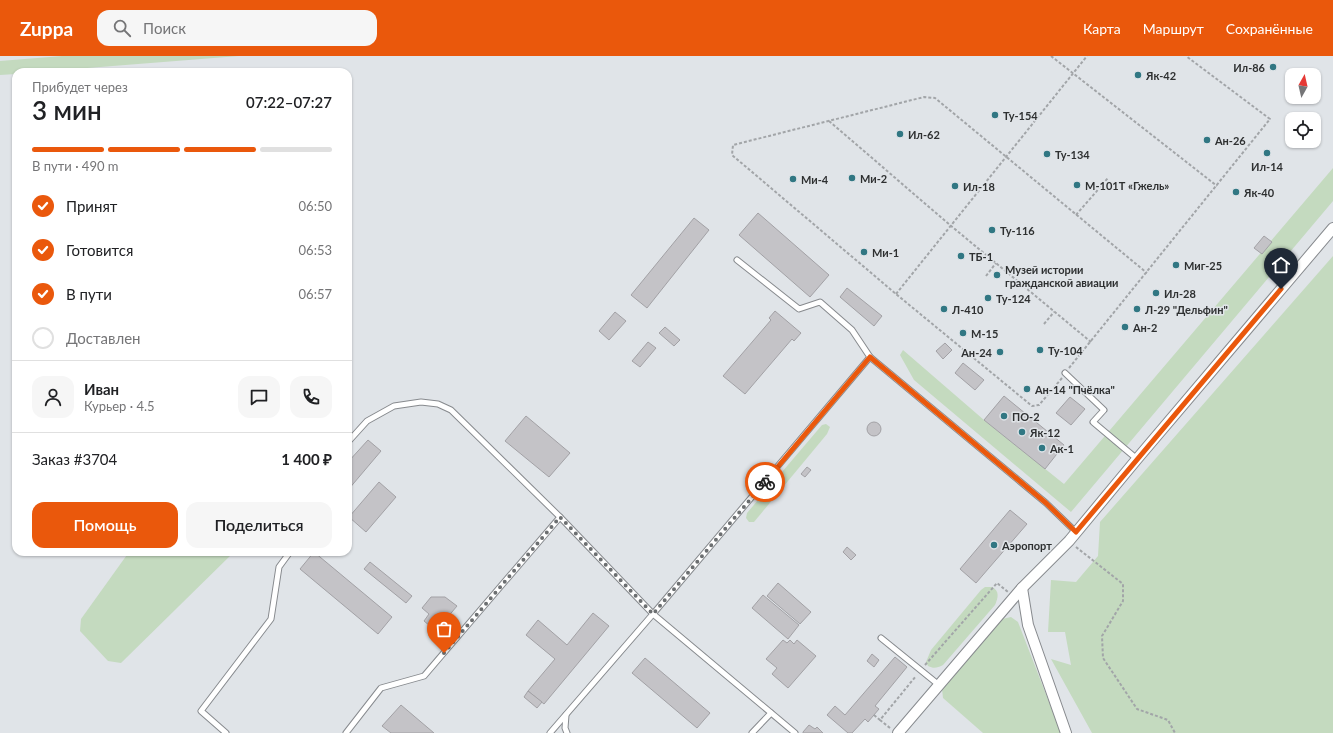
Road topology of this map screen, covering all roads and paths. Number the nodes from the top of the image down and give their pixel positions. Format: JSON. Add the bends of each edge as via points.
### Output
{"nodes":[{"id":1,"x":1051,"y":56,"type":"edge"},
{"id":2,"x":1086,"y":56,"type":"edge"},
{"id":3,"x":1186,"y":56,"type":"edge"},
{"id":4,"x":1072,"y":73,"type":"junction"},
{"id":5,"x":829,"y":121,"type":"junction"},
{"id":6,"x":1006,"y":157,"type":"junction"},
{"id":7,"x":1108,"y":178,"type":"dead end"},
{"id":8,"x":1217,"y":186,"type":"junction"},
{"id":9,"x":1076,"y":215,"type":"junction"},
{"id":10,"x":950,"y":225,"type":"junction"},
{"id":11,"x":1333,"y":228,"type":"edge"},
{"id":12,"x":737,"y":260,"type":"dead end"},
{"id":13,"x":996,"y":263,"type":"junction"},
{"id":14,"x":1147,"y":273,"type":"junction"},
{"id":15,"x":986,"y":276,"type":"dead end"},
{"id":16,"x":896,"y":294,"type":"junction"},
{"id":17,"x":1054,"y":312,"type":"junction"},
{"id":18,"x":1044,"y":324,"type":"dead end"},
{"id":19,"x":1091,"y":342,"type":"junction"},
{"id":20,"x":870,"y":357,"type":"junction"},
{"id":21,"x":1065,"y":373,"type":"junction"},
{"id":22,"x":352,"y":438,"type":"edge"},
{"id":23,"x":1137,"y":459,"type":"junction"},
{"id":24,"x":560,"y":517,"type":"junction"},
{"id":25,"x":1076,"y":532,"type":"junction"},
{"id":26,"x":1069,"y":541,"type":"junction"},
{"id":27,"x":287,"y":556,"type":"edge"},
{"id":28,"x":1022,"y":588,"type":"junction"},
{"id":29,"x":1014,"y":597,"type":"junction"},
{"id":30,"x":653,"y":614,"type":"junction"},
{"id":31,"x":881,"y":638,"type":"dead end"},
{"id":32,"x":921,"y":670,"type":"junction"},
{"id":33,"x":939,"y":685,"type":"junction"},
{"id":34,"x":771,"y":713,"type":"junction"},
{"id":35,"x":566,"y":715,"type":"junction"},
{"id":36,"x":874,"y":715,"type":"dead end"},
{"id":37,"x":880,"y":720,"type":"junction"},
{"id":38,"x":894,"y":731,"type":"edge"},
{"id":39,"x":226,"y":733,"type":"edge"},
{"id":40,"x":346,"y":733,"type":"edge"},
{"id":41,"x":550,"y":733,"type":"edge"},
{"id":42,"x":567,"y":733,"type":"edge"},
{"id":43,"x":752,"y":733,"type":"edge"},
{"id":44,"x":795,"y":733,"type":"edge"},
{"id":45,"x":1066,"y":733,"type":"edge"},
{"id":46,"x":1175,"y":733,"type":"edge"}],
"edges":[{"from":1,"to":4,"type":"path"},
{"from":2,"to":4,"type":"path"},
{"from":3,"to":8,"type":"path","via":[[1270,119]]},
{"from":4,"to":6,"type":"path"},
{"from":4,"to":8,"type":"path"},
{"from":5,"to":6,"type":"path","via":[[924,97],[935,98]]},
{"from":5,"to":10,"type":"path"},
{"from":5,"to":16,"type":"path","via":[[732,145],[732,155]]},
{"from":6,"to":9,"type":"path"},
{"from":6,"to":10,"type":"path"},
{"from":7,"to":9,"type":"path"},
{"from":8,"to":14,"type":"path"},
{"from":9,"to":14,"type":"path"},
{"from":10,"to":13,"type":"path"},
{"from":10,"to":16,"type":"path"},
{"from":11,"to":23,"type":"street"},
{"from":12,"to":20,"type":"lane","via":[[799,309],[820,302],[852,330]]},
{"from":13,"to":15,"type":"path"},
{"from":13,"to":17,"type":"path"},
{"from":14,"to":19,"type":"path"},
{"from":16,"to":21,"type":"path","via":[[1032,406],[1040,405]]},
{"from":17,"to":18,"type":"path"},
{"from":17,"to":19,"type":"path"},
{"from":19,"to":21,"type":"path"},
{"from":20,"to":25,"type":"lane","via":[[1046,503]]},
{"from":20,"to":30,"type":"lane"},
{"from":21,"to":23,"type":"lane","via":[[1104,410],[1094,422]]},
{"from":22,"to":24,"type":"lane","via":[[367,421],[394,406],[421,402],[438,404],[451,410]]},
{"from":23,"to":25,"type":"street"},
{"from":24,"to":30,"type":"lane"},
{"from":24,"to":40,"type":"lane","via":[[424,676],[381,688]]},
{"from":25,"to":26,"type":"street"},
{"from":26,"to":28,"type":"street"},
{"from":26,"to":46,"type":"path","via":[[1123,584],[1123,601],[1102,636],[1103,658],[1137,709],[1168,720]]},
{"from":27,"to":39,"type":"lane","via":[[279,567],[270,619],[201,711]]},
{"from":28,"to":29,"type":"street"},
{"from":28,"to":45,"type":"street","via":[[1028,626]]},
{"from":29,"to":32,"type":"path","via":[[997,582]]},
{"from":29,"to":33,"type":"street"},
{"from":30,"to":34,"type":"lane"},
{"from":30,"to":35,"type":"lane"},
{"from":31,"to":32,"type":"lane"},
{"from":32,"to":33,"type":"lane"},
{"from":32,"to":37,"type":"path"},
{"from":33,"to":38,"type":"street"},
{"from":34,"to":43,"type":"lane"},
{"from":34,"to":44,"type":"lane"},
{"from":35,"to":41,"type":"lane"},
{"from":35,"to":42,"type":"lane"},
{"from":36,"to":37,"type":"path"},
{"from":37,"to":38,"type":"path"}]}
